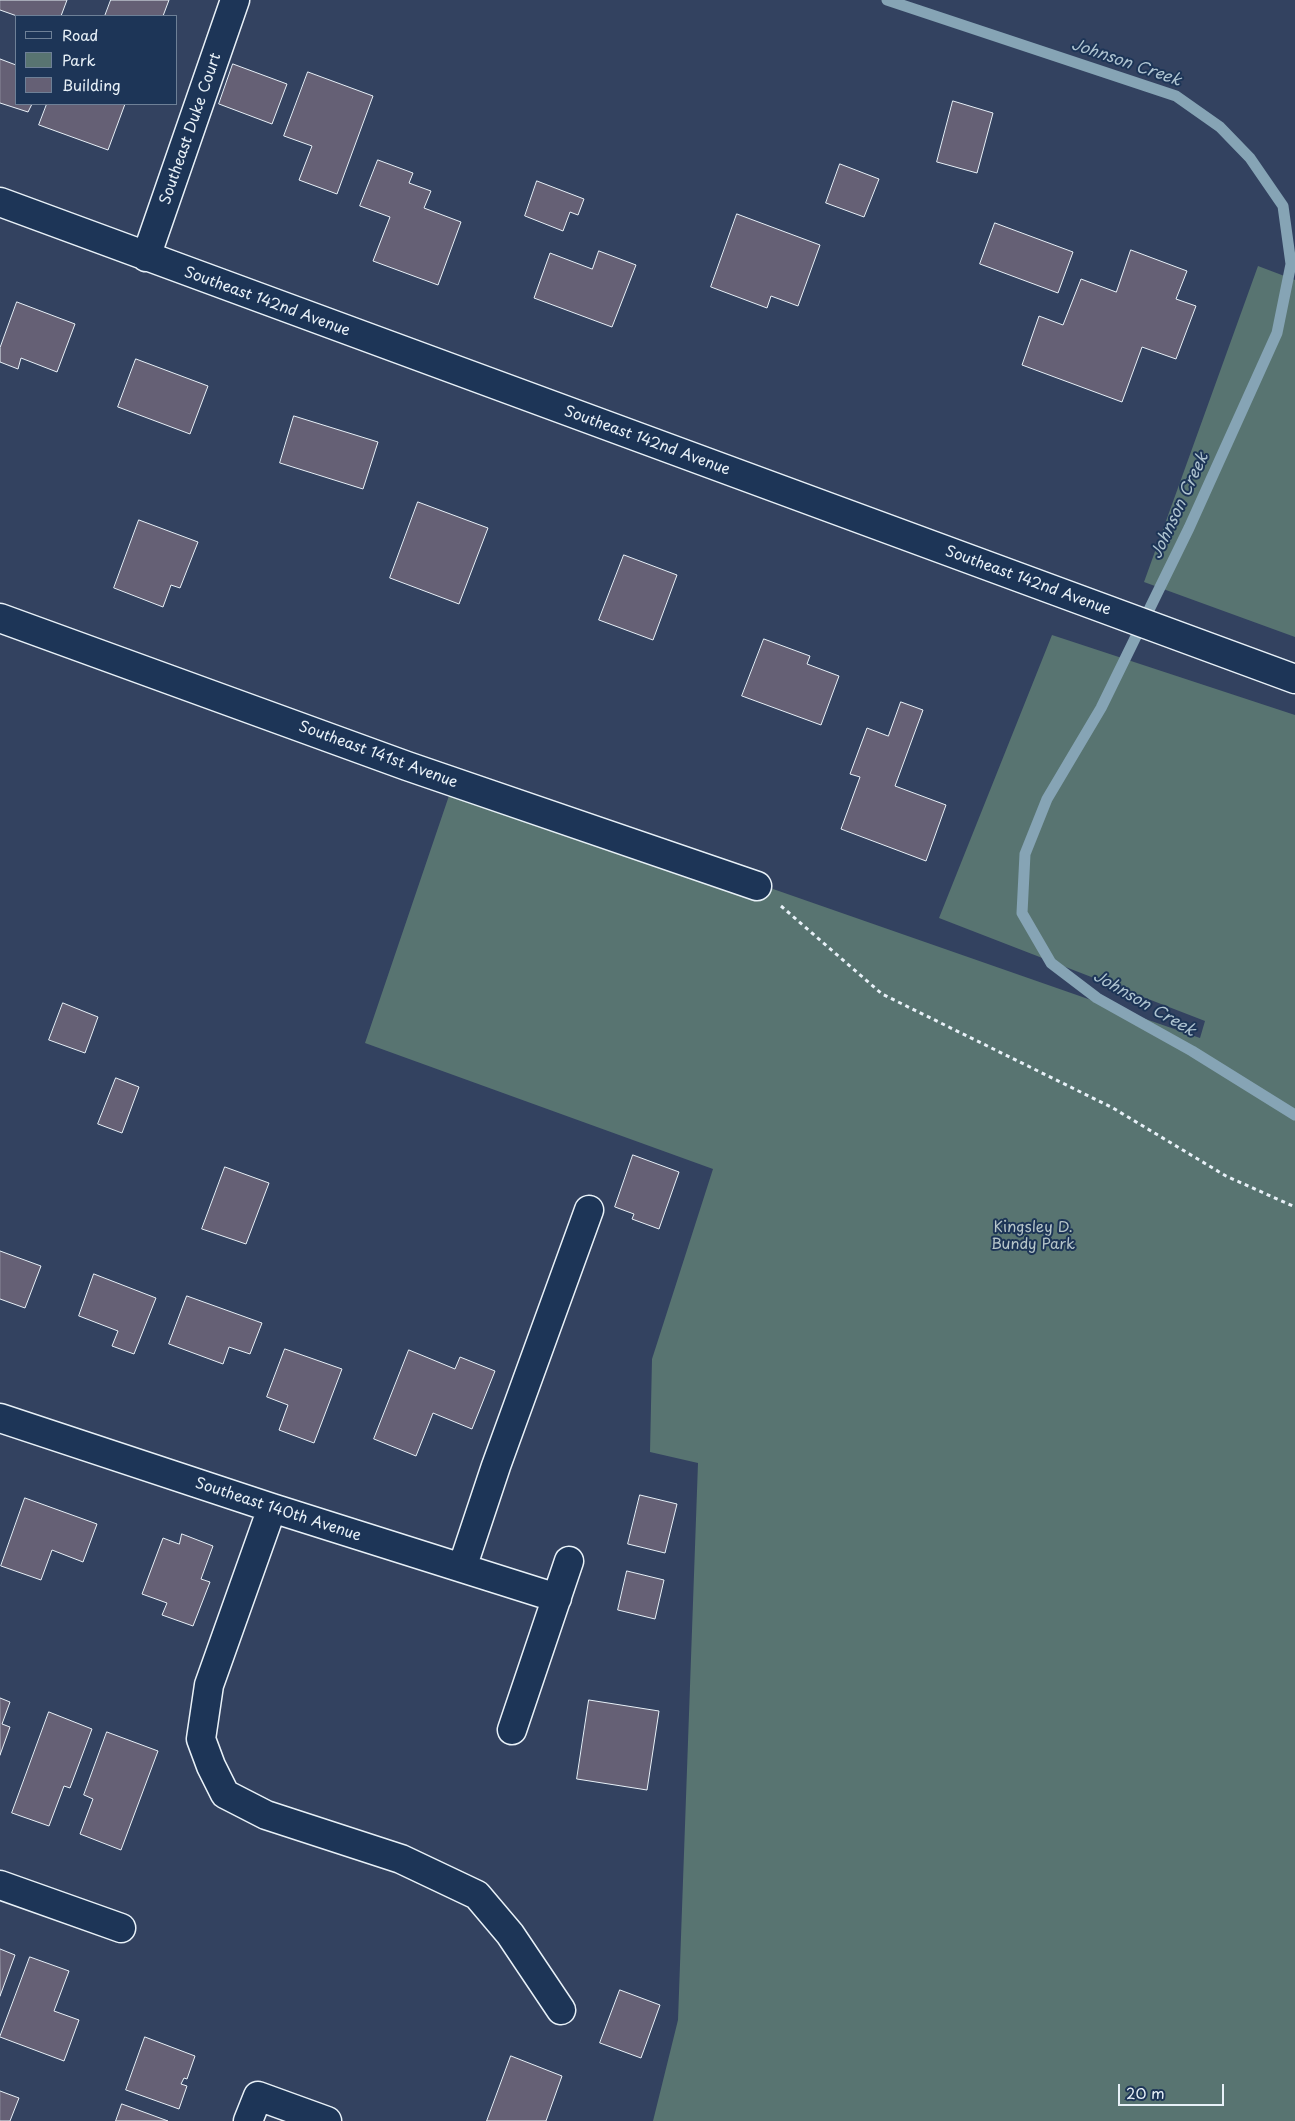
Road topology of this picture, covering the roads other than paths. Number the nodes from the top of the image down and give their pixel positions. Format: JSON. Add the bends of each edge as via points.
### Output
{"nodes":[{"id":1,"x":235,"y":0,"type":"edge"},
{"id":2,"x":0,"y":202,"type":"edge"},
{"id":3,"x":146,"y":257,"type":"junction"},
{"id":4,"x":0,"y":618,"type":"edge"},
{"id":5,"x":1295,"y":679,"type":"edge"},
{"id":6,"x":757,"y":886,"type":"road end"},
{"id":7,"x":589,"y":1210,"type":"dead end"},
{"id":8,"x":0,"y":1418,"type":"edge"},
{"id":9,"x":272,"y":1508,"type":"junction"},
{"id":10,"x":569,"y":1561,"type":"dead end"},
{"id":11,"x":462,"y":1568,"type":"junction"},
{"id":12,"x":557,"y":1598,"type":"junction"},
{"id":13,"x":512,"y":1730,"type":"dead end"},
{"id":14,"x":0,"y":1885,"type":"edge"},
{"id":15,"x":121,"y":1928,"type":"dead end"},
{"id":16,"x":561,"y":2010,"type":"dead end"},
{"id":17,"x":253,"y":2109,"type":"edge"},
{"id":18,"x":327,"y":2121,"type":"edge"}],
"edges":[{"from":1,"to":3,"type":"street","name":"Southeast Duke Court"},
{"from":2,"to":3,"type":"street","name":"Southeast 142nd Avenue"},
{"from":3,"to":5,"type":"street","name":"Southeast 142nd Avenue"},
{"from":4,"to":6,"type":"street","name":"Southeast 141st Avenue","via":[[398,762]]},
{"from":7,"to":11,"type":"street"},
{"from":8,"to":9,"type":"street","name":"Southeast 140th Avenue"},
{"from":9,"to":11,"type":"street","name":"Southeast 140th Avenue"},
{"from":9,"to":16,"type":"street","via":[[209,1685],[201,1739],[225,1794],[266,1815],[401,1859],[477,1895],[510,1934]]},
{"from":10,"to":12,"type":"street"},
{"from":11,"to":12,"type":"street","name":"Southeast 140th Avenue"},
{"from":12,"to":13,"type":"street"},
{"from":14,"to":15,"type":"street"},
{"from":17,"to":18,"type":"street"}]}
